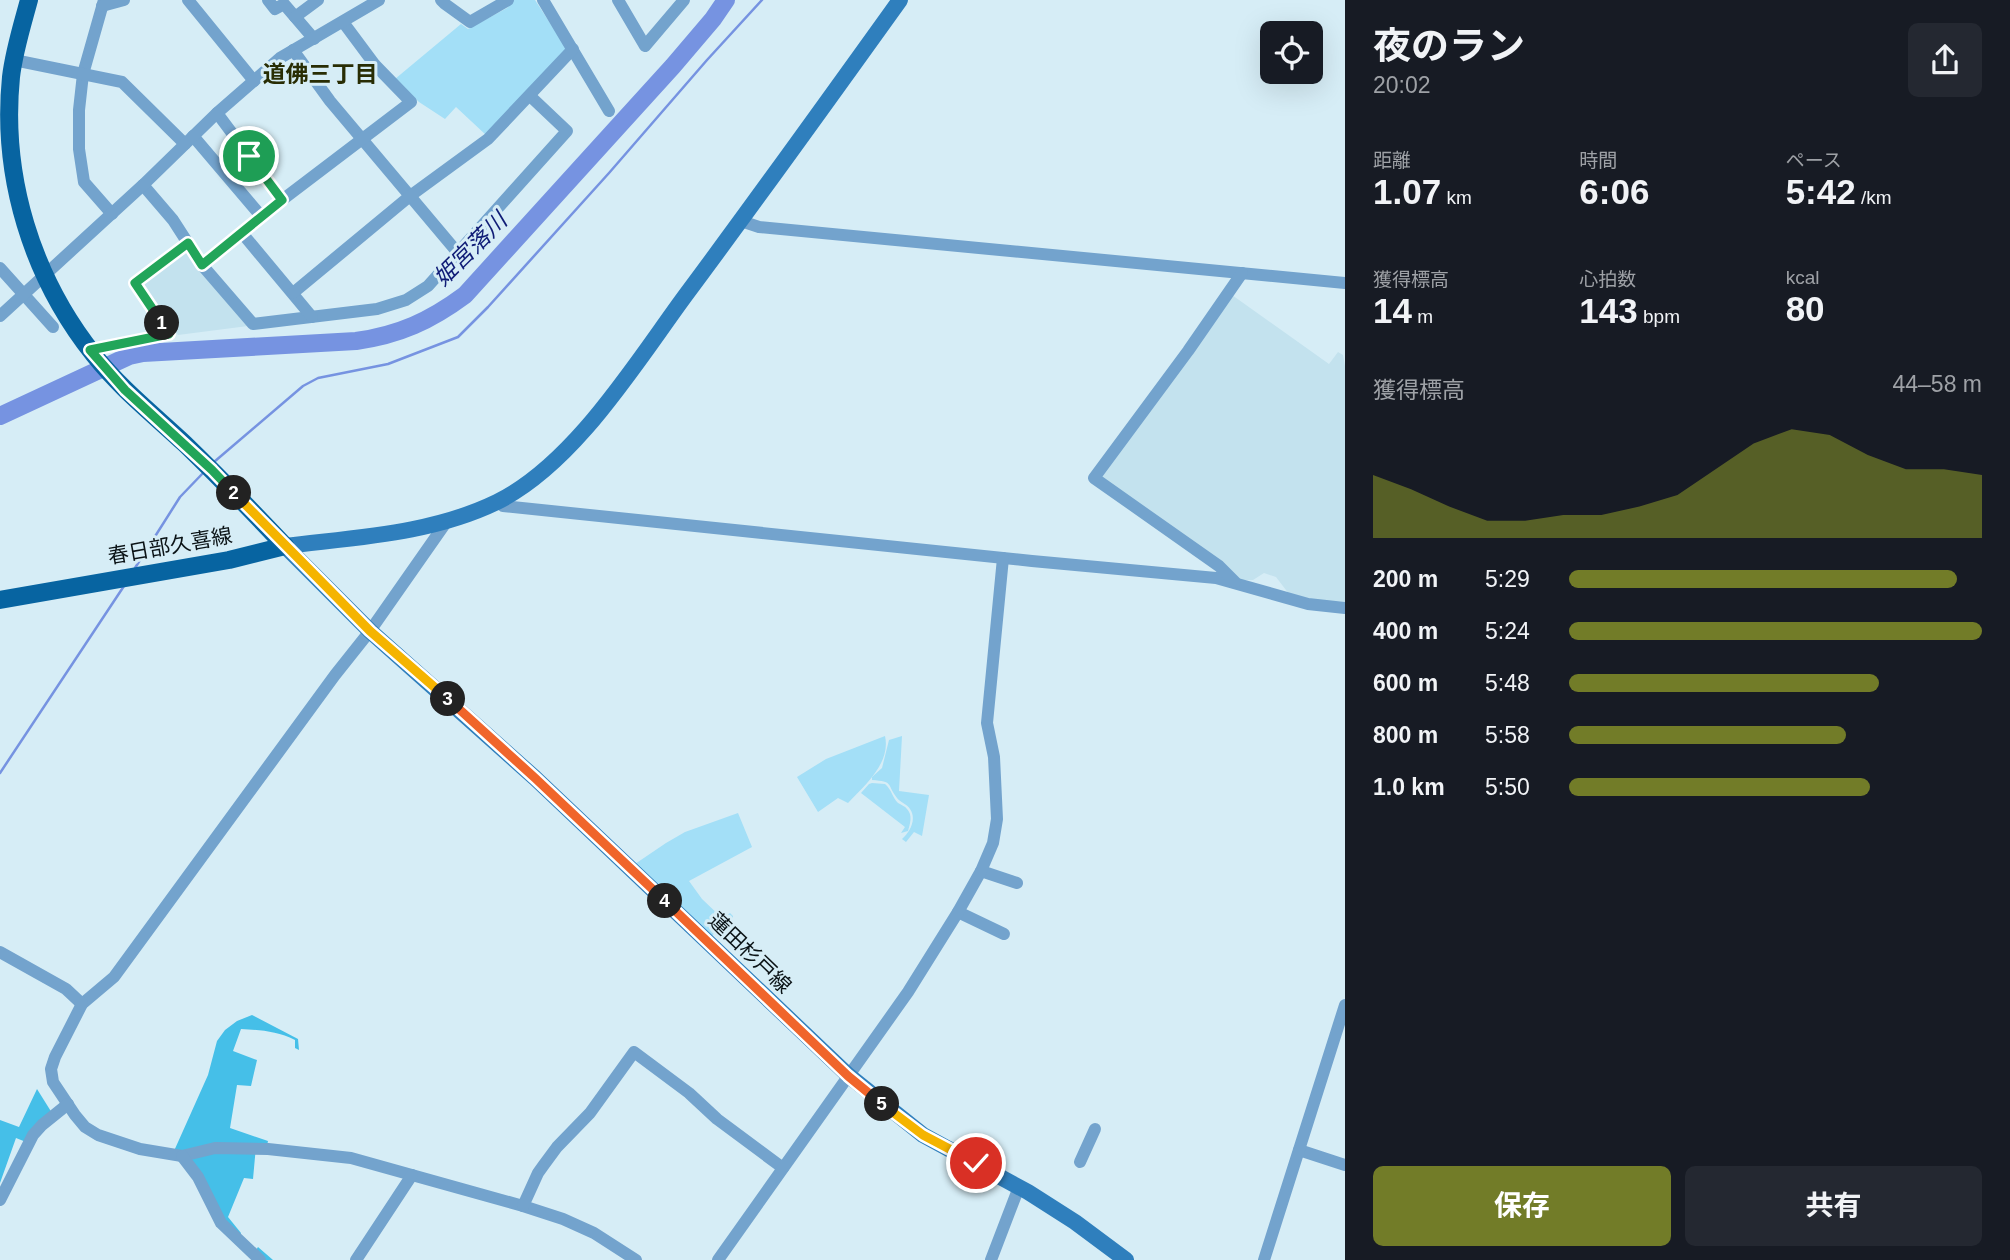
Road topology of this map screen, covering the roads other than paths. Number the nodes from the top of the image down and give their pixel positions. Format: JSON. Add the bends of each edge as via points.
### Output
{"nodes":[{"id":1,"x":29,"y":0,"type":"edge"},
{"id":2,"x":124,"y":0,"type":"edge"},
{"id":3,"x":188,"y":0,"type":"edge"},
{"id":4,"x":268,"y":0,"type":"edge"},
{"id":5,"x":318,"y":0,"type":"edge"},
{"id":6,"x":442,"y":0,"type":"edge"},
{"id":7,"x":508,"y":0,"type":"edge"},
{"id":8,"x":543,"y":0,"type":"edge"},
{"id":9,"x":618,"y":0,"type":"edge"},
{"id":10,"x":900,"y":0,"type":"edge"},
{"id":11,"x":374,"y":1,"type":"edge"},
{"id":12,"x":683,"y":1,"type":"edge"},
{"id":13,"x":103,"y":3,"type":"edge"},
{"id":14,"x":295,"y":17,"type":"junction"},
{"id":15,"x":343,"y":22,"type":"junction"},
{"id":16,"x":314,"y":39,"type":"junction"},
{"id":17,"x":573,"y":49,"type":"junction"},
{"id":18,"x":293,"y":50,"type":"junction"},
{"id":19,"x":14,"y":60,"type":"junction"},
{"id":20,"x":83,"y":74,"type":"junction"},
{"id":21,"x":254,"y":81,"type":"junction"},
{"id":22,"x":530,"y":96,"type":"junction"},
{"id":23,"x":609,"y":111,"type":"dead end"},
{"id":24,"x":217,"y":113,"type":"junction"},
{"id":25,"x":361,"y":139,"type":"junction"},
{"id":26,"x":189,"y":140,"type":"junction"},
{"id":27,"x":5,"y":153,"type":"edge"},
{"id":28,"x":143,"y":184,"type":"junction"},
{"id":29,"x":410,"y":196,"type":"junction"},
{"id":30,"x":282,"y":200,"type":"junction"},
{"id":31,"x":112,"y":214,"type":"junction"},
{"id":32,"x":261,"y":216,"type":"junction"},
{"id":33,"x":741,"y":221,"type":"junction"},
{"id":34,"x":242,"y":233,"type":"junction"},
{"id":35,"x":188,"y":243,"type":"junction"},
{"id":36,"x":458,"y":253,"type":"junction"},
{"id":37,"x":202,"y":265,"type":"junction"},
{"id":38,"x":0,"y":268,"type":"edge"},
{"id":39,"x":1242,"y":273,"type":"junction"},
{"id":40,"x":44,"y":277,"type":"junction"},
{"id":41,"x":1345,"y":283,"type":"edge"},
{"id":42,"x":293,"y":293,"type":"junction"},
{"id":43,"x":24,"y":295,"type":"junction"},
{"id":44,"x":0,"y":316,"type":"edge"},
{"id":45,"x":312,"y":317,"type":"junction"},
{"id":46,"x":53,"y":327,"type":"dead end"},
{"id":47,"x":91,"y":351,"type":"junction"},
{"id":48,"x":498,"y":501,"type":"junction"},
{"id":49,"x":447,"y":521,"type":"junction"},
{"id":50,"x":285,"y":546,"type":"junction"},
{"id":51,"x":1003,"y":558,"type":"junction"},
{"id":52,"x":1235,"y":582,"type":"junction"},
{"id":53,"x":0,"y":600,"type":"edge"},
{"id":54,"x":1345,"y":608,"type":"edge"},
{"id":55,"x":370,"y":631,"type":"junction"},
{"id":56,"x":981,"y":871,"type":"junction"},
{"id":57,"x":1017,"y":883,"type":"dead end"},
{"id":58,"x":958,"y":912,"type":"junction"},
{"id":59,"x":1004,"y":934,"type":"dead end"},
{"id":60,"x":0,"y":952,"type":"edge"},
{"id":61,"x":82,"y":1004,"type":"junction"},
{"id":62,"x":1345,"y":1005,"type":"edge"},
{"id":63,"x":848,"y":1076,"type":"junction"},
{"id":64,"x":68,"y":1104,"type":"junction"},
{"id":65,"x":1095,"y":1129,"type":"dead end"},
{"id":66,"x":1299,"y":1150,"type":"junction"},
{"id":67,"x":181,"y":1156,"type":"junction"},
{"id":68,"x":1080,"y":1162,"type":"dead end"},
{"id":69,"x":1345,"y":1165,"type":"edge"},
{"id":70,"x":783,"y":1168,"type":"junction"},
{"id":71,"x":412,"y":1175,"type":"junction"},
{"id":72,"x":1019,"y":1186,"type":"junction"},
{"id":73,"x":0,"y":1200,"type":"edge"},
{"id":74,"x":523,"y":1206,"type":"junction"},
{"id":75,"x":260,"y":1260,"type":"edge"},
{"id":76,"x":356,"y":1260,"type":"edge"},
{"id":77,"x":636,"y":1260,"type":"edge"},
{"id":78,"x":718,"y":1260,"type":"edge"},
{"id":79,"x":990,"y":1260,"type":"edge"},
{"id":80,"x":1126,"y":1260,"type":"edge"},
{"id":81,"x":1264,"y":1260,"type":"edge"}],
"edges":[{"from":1,"to":19,"type":"main road"},
{"from":2,"to":13,"type":"street"},
{"from":3,"to":21,"type":"street"},
{"from":4,"to":14,"type":"street","via":[[275,9],[284,4]]},
{"from":5,"to":14,"type":"street"},
{"from":6,"to":7,"type":"street","via":[[470,22]]},
{"from":8,"to":17,"type":"street"},
{"from":9,"to":12,"type":"street","via":[[645,46]]},
{"from":10,"to":33,"type":"main road"},
{"from":11,"to":15,"type":"street"},
{"from":13,"to":20,"type":"street"},
{"from":14,"to":16,"type":"street"},
{"from":15,"to":16,"type":"street"},
{"from":15,"to":25,"type":"street","via":[[411,102]]},
{"from":16,"to":18,"type":"street"},
{"from":17,"to":22,"type":"street"},
{"from":17,"to":23,"type":"street"},
{"from":18,"to":21,"type":"street"},
{"from":18,"to":25,"type":"street"},
{"from":19,"to":20,"type":"street"},
{"from":19,"to":27,"type":"main road"},
{"from":20,"to":26,"type":"street","via":[[122,82]]},
{"from":20,"to":31,"type":"street","via":[[79,110],[83,182]]},
{"from":21,"to":24,"type":"street"},
{"from":22,"to":29,"type":"street","via":[[488,139]]},
{"from":22,"to":36,"type":"street","via":[[567,131]]},
{"from":24,"to":26,"type":"street"},
{"from":24,"to":30,"type":"street"},
{"from":25,"to":29,"type":"street"},
{"from":25,"to":30,"type":"street"},
{"from":26,"to":28,"type":"street"},
{"from":26,"to":32,"type":"street"},
{"from":27,"to":40,"type":"main road"},
{"from":28,"to":31,"type":"street"},
{"from":28,"to":35,"type":"street"},
{"from":29,"to":36,"type":"street"},
{"from":29,"to":42,"type":"street"},
{"from":30,"to":32,"type":"street"},
{"from":31,"to":40,"type":"street"},
{"from":32,"to":34,"type":"street"},
{"from":33,"to":39,"type":"street","via":[[760,227]]},
{"from":33,"to":48,"type":"main road","via":[[607,402],[562,455]]},
{"from":34,"to":37,"type":"street"},
{"from":34,"to":42,"type":"street"},
{"from":35,"to":37,"type":"street"},
{"from":35,"to":47,"type":"street","via":[[135,283],[169,334]]},
{"from":36,"to":45,"type":"street","via":[[428,286],[406,300],[377,309]]},
{"from":37,"to":45,"type":"street","via":[[253,324]]},
{"from":38,"to":43,"type":"street"},
{"from":39,"to":41,"type":"street"},
{"from":39,"to":52,"type":"street","via":[[1094,478]]},
{"from":40,"to":43,"type":"street"},
{"from":40,"to":47,"type":"main road"},
{"from":42,"to":45,"type":"street"},
{"from":43,"to":44,"type":"street"},
{"from":43,"to":46,"type":"street"},
{"from":47,"to":50,"type":"main road","name":"春日部久喜線"},
{"from":48,"to":49,"type":"main road"},
{"from":48,"to":51,"type":"street","via":[[503,506]]},
{"from":49,"to":50,"type":"main road","via":[[369,537]]},
{"from":49,"to":55,"type":"street"},
{"from":50,"to":53,"type":"main road","name":"春日部久喜線"},
{"from":50,"to":55,"type":"main road","name":"蓮田杉戸線"},
{"from":51,"to":52,"type":"street"},
{"from":51,"to":56,"type":"street","via":[[987,723],[997,819]]},
{"from":52,"to":54,"type":"street","via":[[1308,604]]},
{"from":55,"to":61,"type":"street","via":[[114,978]]},
{"from":55,"to":63,"type":"main road","name":"蓮田杉戸線","via":[[535,778]]},
{"from":56,"to":57,"type":"street"},
{"from":56,"to":58,"type":"street"},
{"from":58,"to":59,"type":"street"},
{"from":58,"to":63,"type":"street"},
{"from":60,"to":61,"type":"street","via":[[66,989]]},
{"from":61,"to":64,"type":"street","via":[[51,1069],[53,1082]]},
{"from":62,"to":66,"type":"street"},
{"from":63,"to":70,"type":"street"},
{"from":63,"to":72,"type":"main road","name":"蓮田杉戸線","via":[[923,1135]]},
{"from":64,"to":67,"type":"street","via":[[85,1127],[98,1135],[134,1148]]},
{"from":64,"to":73,"type":"street","via":[[33,1135]]},
{"from":65,"to":68,"type":"street"},
{"from":66,"to":69,"type":"street"},
{"from":66,"to":81,"type":"street"},
{"from":67,"to":71,"type":"street","via":[[215,1148],[268,1149],[351,1158]]},
{"from":67,"to":75,"type":"street","via":[[198,1177],[220,1223]]},
{"from":70,"to":74,"type":"street","via":[[634,1052],[590,1113],[543,1166]]},
{"from":70,"to":78,"type":"street"},
{"from":71,"to":74,"type":"street"},
{"from":71,"to":76,"type":"street"},
{"from":72,"to":79,"type":"street"},
{"from":72,"to":80,"type":"main road","name":"蓮田杉戸線"},
{"from":74,"to":77,"type":"street","via":[[594,1233]]}]}
